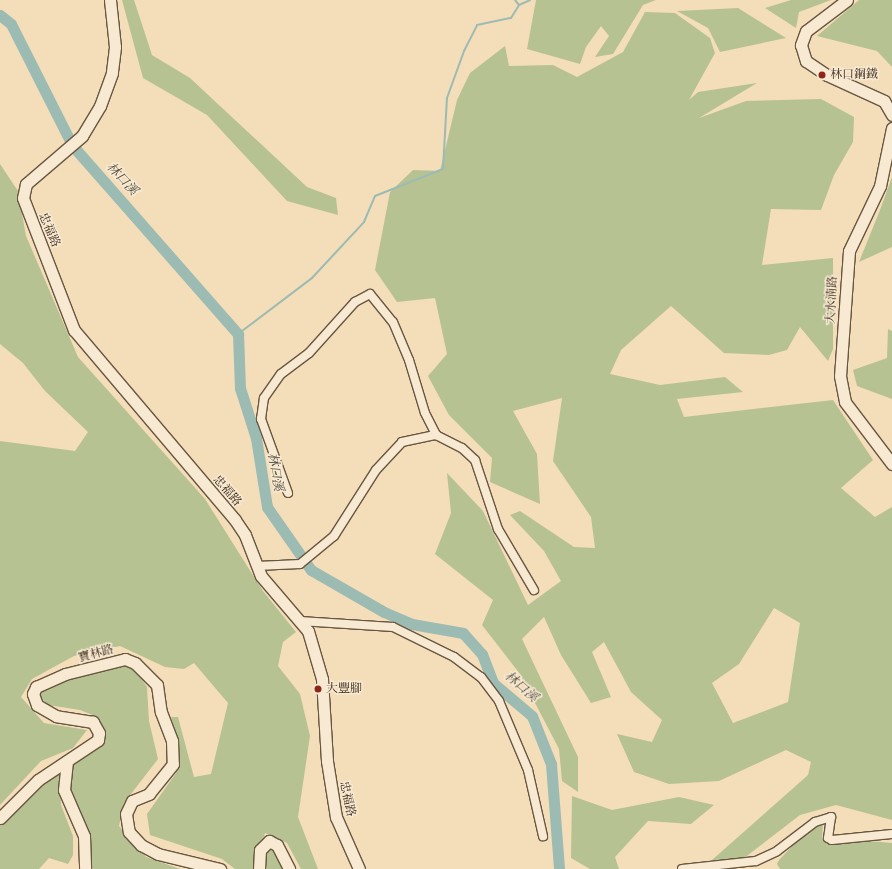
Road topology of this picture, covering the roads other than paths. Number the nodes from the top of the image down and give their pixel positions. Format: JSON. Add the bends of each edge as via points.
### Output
{"nodes":[{"id":1,"x":110,"y":0,"type":"edge"},
{"id":2,"x":847,"y":0,"type":"edge"},
{"id":3,"x":892,"y":115,"type":"edge"},
{"id":4,"x":892,"y":128,"type":"edge"},
{"id":5,"x":436,"y":435,"type":"junction"},
{"id":6,"x":892,"y":464,"type":"edge"},
{"id":7,"x":288,"y":493,"type":"dead end"},
{"id":8,"x":257,"y":566,"type":"junction"},
{"id":9,"x":534,"y":590,"type":"dead end"},
{"id":10,"x":300,"y":621,"type":"junction"},
{"id":11,"x":67,"y":761,"type":"junction"},
{"id":12,"x":0,"y":818,"type":"edge"},
{"id":13,"x":892,"y":834,"type":"edge"},
{"id":14,"x":543,"y":836,"type":"dead end"},
{"id":15,"x":85,"y":869,"type":"edge"},
{"id":16,"x":220,"y":869,"type":"edge"},
{"id":17,"x":259,"y":869,"type":"edge"},
{"id":18,"x":290,"y":869,"type":"edge"},
{"id":19,"x":359,"y":869,"type":"edge"},
{"id":20,"x":682,"y":869,"type":"edge"}],
"edges":[{"from":1,"to":8,"type":"street","name":"忠福路","via":[[114,40],[112,73],[94,121],[50,166],[26,184],[23,198],[74,330],[235,520]]},
{"from":2,"to":3,"type":"street","via":[[806,31],[801,45],[806,60],[828,75],[884,100]]},
{"from":4,"to":6,"type":"street","name":"大水湳路","via":[[880,186],[849,251],[840,376],[845,402]]},
{"from":5,"to":7,"type":"street","via":[[425,413],[410,360],[393,322],[370,294],[355,302],[309,353],[281,374],[264,398],[261,419]]},
{"from":5,"to":8,"type":"street","via":[[402,442],[376,470],[334,536],[300,564]]},
{"from":5,"to":9,"type":"street","via":[[462,448],[475,460],[498,529]]},
{"from":8,"to":10,"type":"street","name":"忠福路","via":[[274,595]]},
{"from":10,"to":14,"type":"street","via":[[393,627],[454,657],[481,677],[499,701],[528,770]]},
{"from":10,"to":19,"type":"street","name":"忠福路","via":[[312,641],[322,679],[327,761],[336,817]]},
{"from":11,"to":12,"type":"street","name":"寶林路","via":[[38,780]]},
{"from":11,"to":15,"type":"street","via":[[64,790],[84,836]]},
{"from":11,"to":16,"type":"street","name":"寶林路","via":[[98,740],[98,728],[84,719],[46,712],[35,701],[33,694],[36,687],[65,674],[125,660],[135,663],[157,685],[161,712],[172,741],[173,764],[149,794],[132,800],[126,814],[129,832],[141,845],[158,854]]},
{"from":13,"to":20,"type":"street","via":[[832,840],[828,838],[831,817],[815,822],[777,851],[756,861]]},
{"from":17,"to":18,"type":"street","via":[[260,850],[269,841],[277,845]]}]}
